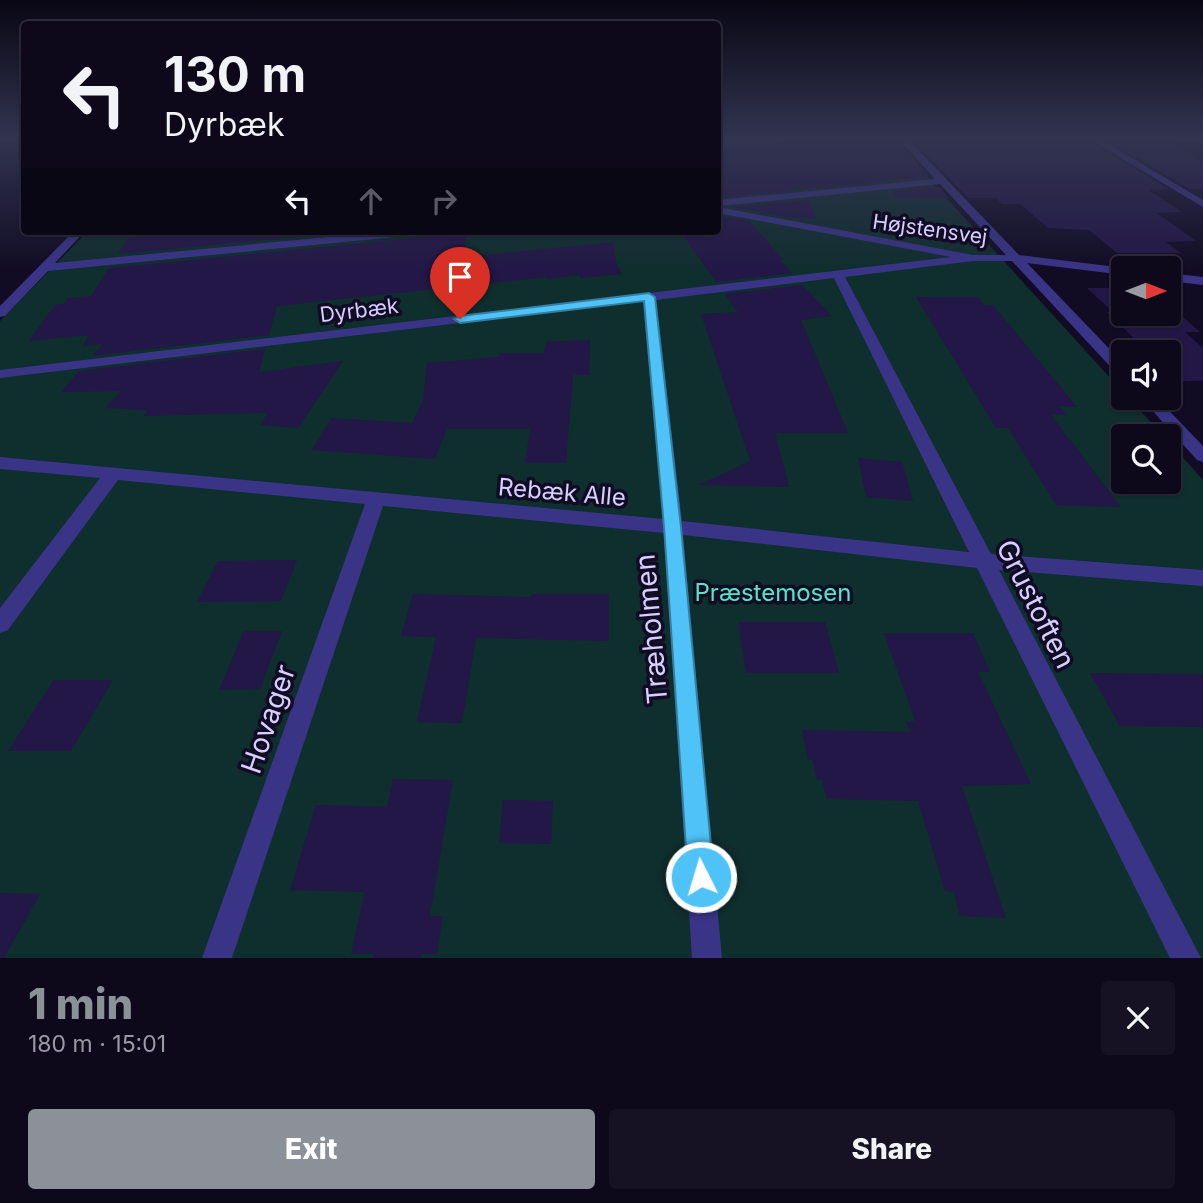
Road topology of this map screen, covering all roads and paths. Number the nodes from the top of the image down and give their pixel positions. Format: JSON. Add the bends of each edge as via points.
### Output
{"nodes":[{"id":1,"x":942,"y":181,"type":"edge"},
{"id":2,"x":934,"y":182,"type":"edge"},
{"id":3,"x":1165,"y":182,"type":"edge"},
{"id":4,"x":721,"y":202,"type":"edge"},
{"id":5,"x":1203,"y":204,"type":"edge"},
{"id":6,"x":721,"y":211,"type":"edge"},
{"id":7,"x":76,"y":235,"type":"edge"},
{"id":8,"x":385,"y":235,"type":"edge"},
{"id":9,"x":973,"y":258,"type":"junction"},
{"id":10,"x":1013,"y":258,"type":"junction"},
{"id":11,"x":43,"y":268,"type":"junction"},
{"id":12,"x":1111,"y":269,"type":"edge"},
{"id":13,"x":838,"y":274,"type":"junction"},
{"id":14,"x":1181,"y":278,"type":"edge"},
{"id":15,"x":1203,"y":281,"type":"edge"},
{"id":16,"x":649,"y":297,"type":"junction"},
{"id":17,"x":0,"y":313,"type":"edge"},
{"id":18,"x":1111,"y":360,"type":"edge"},
{"id":19,"x":0,"y":374,"type":"edge"},
{"id":20,"x":1159,"y":410,"type":"edge"},
{"id":21,"x":1203,"y":456,"type":"edge"},
{"id":22,"x":0,"y":463,"type":"edge"},
{"id":23,"x":113,"y":474,"type":"junction"},
{"id":24,"x":376,"y":499,"type":"junction"},
{"id":25,"x":673,"y":527,"type":"junction"},
{"id":26,"x":983,"y":561,"type":"junction"},
{"id":27,"x":1203,"y":578,"type":"edge"},
{"id":28,"x":0,"y":624,"type":"edge"},
{"id":29,"x":217,"y":958,"type":"edge"},
{"id":30,"x":707,"y":958,"type":"edge"},
{"id":31,"x":1186,"y":958,"type":"edge"}],
"edges":[{"from":1,"to":10,"type":"street"},
{"from":2,"to":4,"type":"street"},
{"from":3,"to":5,"type":"street"},
{"from":6,"to":9,"type":"street","name":"Højstensvej"},
{"from":7,"to":11,"type":"street"},
{"from":8,"to":11,"type":"street"},
{"from":9,"to":10,"type":"street","name":"Højstensvej"},
{"from":9,"to":13,"type":"street","name":"Dyrbæk"},
{"from":10,"to":12,"type":"street","name":"Højstensvej"},
{"from":10,"to":18,"type":"street"},
{"from":11,"to":17,"type":"street"},
{"from":13,"to":16,"type":"street","name":"Dyrbæk"},
{"from":13,"to":26,"type":"street","name":"Grustoften"},
{"from":14,"to":15,"type":"street"},
{"from":16,"to":19,"type":"street","name":"Dyrbæk"},
{"from":16,"to":25,"type":"street","name":"Træholmen"},
{"from":20,"to":21,"type":"street"},
{"from":22,"to":23,"type":"street","name":"Rebæk Alle"},
{"from":23,"to":24,"type":"street","name":"Rebæk Alle"},
{"from":23,"to":28,"type":"street"},
{"from":24,"to":25,"type":"street","name":"Rebæk Alle"},
{"from":24,"to":29,"type":"street","name":"Hovager"},
{"from":25,"to":26,"type":"street","name":"Rebæk Alle"},
{"from":25,"to":30,"type":"street","name":"Træholmen"},
{"from":26,"to":27,"type":"street","name":"Rebæk Alle"},
{"from":26,"to":31,"type":"street","name":"Grustoften"}]}
